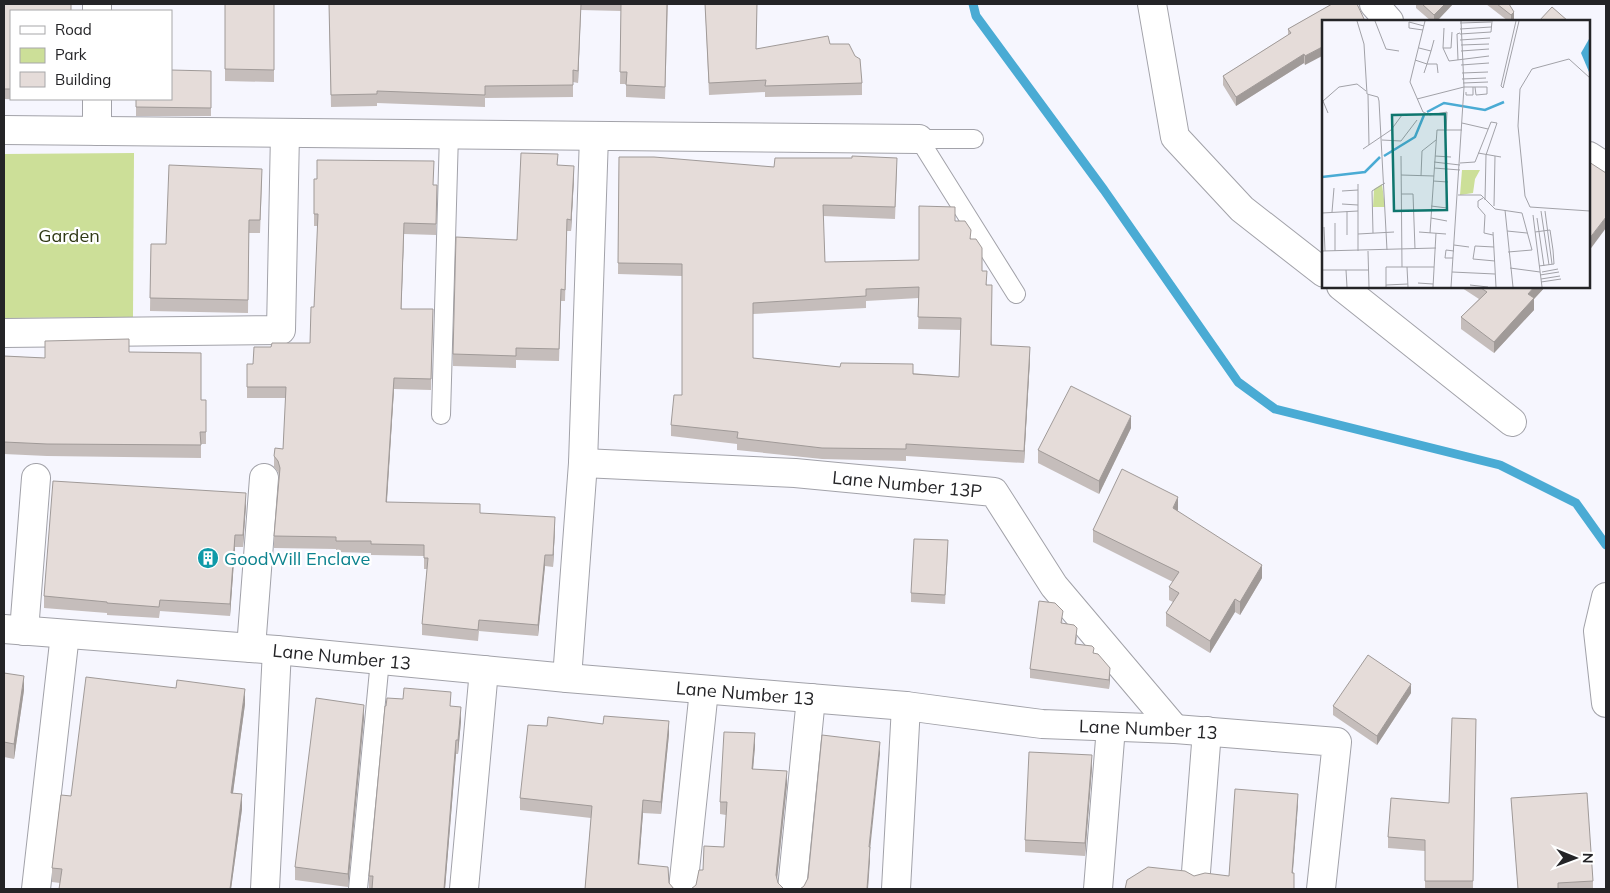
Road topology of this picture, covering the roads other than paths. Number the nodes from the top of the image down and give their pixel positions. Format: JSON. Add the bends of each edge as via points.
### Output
{"nodes":[{"id":1,"x":1152,"y":4,"type":"edge"},
{"id":2,"x":1374,"y":4,"type":"edge"},
{"id":3,"x":1388,"y":20,"type":"edge"},
{"id":4,"x":97,"y":100,"type":"edge"},
{"id":5,"x":4,"y":130,"type":"edge"},
{"id":6,"x":97,"y":131,"type":"junction"},
{"id":7,"x":285,"y":133,"type":"junction"},
{"id":8,"x":449,"y":134,"type":"junction"},
{"id":9,"x":594,"y":136,"type":"junction"},
{"id":10,"x":919,"y":138,"type":"junction"},
{"id":11,"x":974,"y":139,"type":"dead end"},
{"id":12,"x":1590,"y":157,"type":"edge"},
{"id":13,"x":1606,"y":166,"type":"edge"},
{"id":14,"x":1322,"y":271,"type":"edge"},
{"id":15,"x":1343,"y":288,"type":"edge"},
{"id":16,"x":1016,"y":294,"type":"dead end"},
{"id":17,"x":4,"y":333,"type":"edge"},
{"id":18,"x":441,"y":415,"type":"dead end"},
{"id":19,"x":1512,"y":422,"type":"dead end"},
{"id":20,"x":583,"y":463,"type":"junction"},
{"id":21,"x":36,"y":478,"type":"dead end"},
{"id":22,"x":264,"y":478,"type":"dead end"},
{"id":23,"x":1606,"y":597,"type":"edge"},
{"id":24,"x":14,"y":630,"type":"edge"},
{"id":25,"x":66,"y":634,"type":"junction"},
{"id":26,"x":264,"y":649,"type":"junction"},
{"id":27,"x":380,"y":660,"type":"junction"},
{"id":28,"x":484,"y":670,"type":"junction"},
{"id":29,"x":568,"y":678,"type":"junction"},
{"id":30,"x":704,"y":690,"type":"junction"},
{"id":31,"x":811,"y":698,"type":"junction"},
{"id":32,"x":1606,"y":703,"type":"edge"},
{"id":33,"x":906,"y":706,"type":"junction"},
{"id":34,"x":1111,"y":726,"type":"junction"},
{"id":35,"x":1175,"y":729,"type":"junction"},
{"id":36,"x":1208,"y":731,"type":"junction"},
{"id":37,"x":1196,"y":872,"type":"dead end"},
{"id":38,"x":36,"y":889,"type":"edge"},
{"id":39,"x":265,"y":889,"type":"edge"},
{"id":40,"x":358,"y":889,"type":"edge"},
{"id":41,"x":464,"y":889,"type":"edge"},
{"id":42,"x":683,"y":889,"type":"edge"},
{"id":43,"x":792,"y":889,"type":"edge"},
{"id":44,"x":896,"y":889,"type":"edge"},
{"id":45,"x":1098,"y":889,"type":"edge"},
{"id":46,"x":1321,"y":889,"type":"edge"}],
"edges":[{"from":1,"to":14,"type":"street","via":[[1175,137],[1242,209]]},
{"from":2,"to":3,"type":"street"},
{"from":4,"to":6,"type":"street"},
{"from":5,"to":6,"type":"street"},
{"from":6,"to":7,"type":"street"},
{"from":7,"to":8,"type":"street"},
{"from":7,"to":17,"type":"street","via":[[281,330]]},
{"from":8,"to":9,"type":"street"},
{"from":8,"to":18,"type":"lane"},
{"from":9,"to":10,"type":"street"},
{"from":9,"to":20,"type":"street"},
{"from":10,"to":11,"type":"lane"},
{"from":10,"to":16,"type":"lane"},
{"from":12,"to":13,"type":"street"},
{"from":15,"to":19,"type":"street"},
{"from":20,"to":29,"type":"street"},
{"from":20,"to":35,"type":"street","name":"Lane Number 13P","via":[[795,473],[994,492],[1054,586]]},
{"from":21,"to":24,"type":"street"},
{"from":22,"to":26,"type":"street"},
{"from":23,"to":32,"type":"street","via":[[1598,631]]},
{"from":24,"to":25,"type":"street","name":"Lane Number 13"},
{"from":25,"to":26,"type":"street","name":"Lane Number 13"},
{"from":25,"to":38,"type":"street"},
{"from":26,"to":27,"type":"street","name":"Lane Number 13"},
{"from":26,"to":39,"type":"street"},
{"from":27,"to":28,"type":"street","name":"Lane Number 13"},
{"from":27,"to":40,"type":"lane"},
{"from":28,"to":29,"type":"street","name":"Lane Number 13"},
{"from":28,"to":41,"type":"street"},
{"from":29,"to":30,"type":"street","name":"Lane Number 13"},
{"from":30,"to":31,"type":"street","name":"Lane Number 13"},
{"from":30,"to":42,"type":"street"},
{"from":31,"to":33,"type":"street","name":"Lane Number 13"},
{"from":31,"to":43,"type":"street"},
{"from":33,"to":34,"type":"street","name":"Lane Number 13","via":[[1042,724]]},
{"from":33,"to":44,"type":"street"},
{"from":34,"to":35,"type":"street","name":"Lane Number 13"},
{"from":34,"to":45,"type":"street"},
{"from":35,"to":36,"type":"street","name":"Lane Number 13"},
{"from":36,"to":37,"type":"street"},
{"from":36,"to":46,"type":"street","name":"Lane Number 13","via":[[1337,742]]}]}
